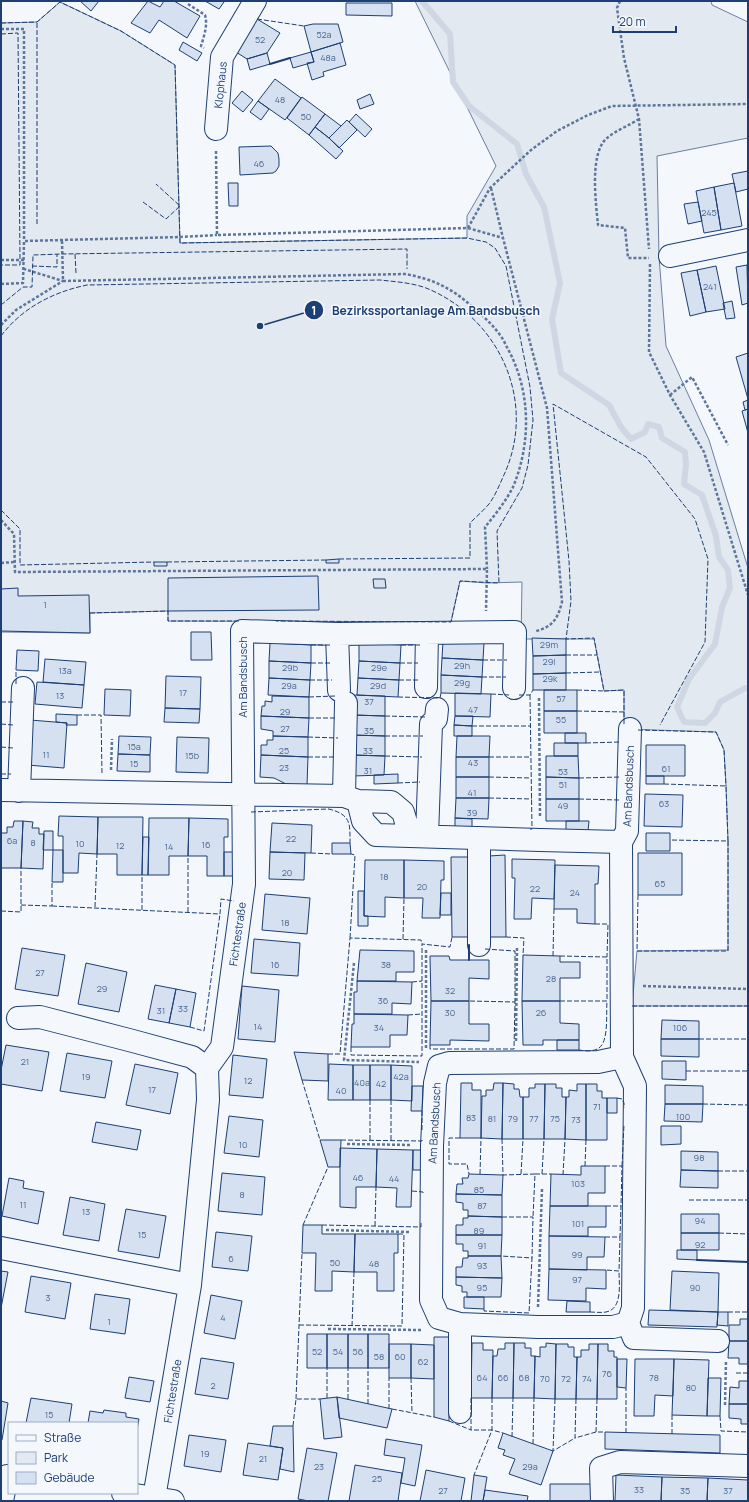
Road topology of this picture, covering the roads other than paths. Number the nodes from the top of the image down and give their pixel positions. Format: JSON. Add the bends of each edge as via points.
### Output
{"nodes":[{"id":1,"x":255,"y":1,"type":"edge"},
{"id":2,"x":216,"y":129,"type":"road end"},
{"id":3,"x":748,"y":240,"type":"edge"},
{"id":4,"x":670,"y":256,"type":"dead end"},
{"id":5,"x":427,"y":633,"type":"junction"},
{"id":6,"x":337,"y":634,"type":"junction"},
{"id":7,"x":426,"y":687,"type":"dead end"},
{"id":8,"x":23,"y":688,"type":"dead end"},
{"id":9,"x":514,"y":688,"type":"dead end"},
{"id":10,"x":437,"y":709,"type":"dead end"},
{"id":11,"x":630,"y":729,"type":"dead end"},
{"id":12,"x":10,"y":791,"type":"edge"},
{"id":13,"x":243,"y":794,"type":"junction"},
{"id":14,"x":351,"y":798,"type":"junction"},
{"id":15,"x":418,"y":836,"type":"junction"},
{"id":16,"x":479,"y":838,"type":"junction"},
{"id":17,"x":621,"y":842,"type":"junction"},
{"id":18,"x":479,"y":945,"type":"dead end"},
{"id":19,"x":18,"y":1018,"type":"dead end"},
{"id":20,"x":622,"y":1057,"type":"junction"},
{"id":21,"x":207,"y":1068,"type":"junction"},
{"id":22,"x":1,"y":1248,"type":"edge"},
{"id":23,"x":190,"y":1285,"type":"junction"},
{"id":24,"x":460,"y":1324,"type":"junction"},
{"id":25,"x":628,"y":1324,"type":"junction"},
{"id":26,"x":718,"y":1341,"type":"road end"},
{"id":27,"x":460,"y":1412,"type":"dead end"},
{"id":28,"x":748,"y":1466,"type":"edge"},
{"id":29,"x":6,"y":1475,"type":"edge"},
{"id":30,"x":130,"y":1494,"type":"edge"},
{"id":31,"x":164,"y":1499,"type":"edge"},
{"id":32,"x":2,"y":1501,"type":"edge"},
{"id":33,"x":602,"y":1501,"type":"edge"}],
"edges":[{"from":1,"to":2,"type":"street","name":"Klophaus","via":[[222,57]]},
{"from":3,"to":4,"type":"street"},
{"from":5,"to":6,"type":"street","name":"Am Bandsbusch"},
{"from":5,"to":7,"type":"street"},
{"from":5,"to":9,"type":"street","name":"Am Bandsbusch","via":[[515,632]]},
{"from":6,"to":13,"type":"street","name":"Am Bandsbusch","via":[[242,632]]},
{"from":6,"to":14,"type":"street","name":"Am Bandsbusch"},
{"from":8,"to":12,"type":"street"},
{"from":10,"to":15,"type":"street","via":[[436,719],[431,724]]},
{"from":11,"to":17,"type":"street","name":"Am Bandsbusch","via":[[627,831]]},
{"from":12,"to":13,"type":"street"},
{"from":13,"to":14,"type":"street"},
{"from":13,"to":21,"type":"street","name":"Fichtestraße","via":[[244,884],[222,1047]]},
{"from":14,"to":15,"type":"street","via":[[391,802],[404,812]]},
{"from":14,"to":15,"type":"street","name":"Am Bandsbusch","via":[[363,821],[376,835]]},
{"from":15,"to":16,"type":"street","name":"Am Bandsbusch"},
{"from":16,"to":17,"type":"street","name":"Am Bandsbusch"},
{"from":16,"to":18,"type":"street"},
{"from":17,"to":20,"type":"street","name":"Am Bandsbusch"},
{"from":19,"to":21,"type":"street","via":[[40,1017],[129,1040],[192,1057]]},
{"from":20,"to":24,"type":"street","name":"Am Bandsbusch","via":[[598,1062],[516,1061],[449,1063],[439,1066],[435,1083],[432,1146],[431,1300],[439,1318]]},
{"from":20,"to":25,"type":"street","name":"Am Bandsbusch","via":[[635,1086],[633,1308]]},
{"from":21,"to":23,"type":"street","name":"Fichtestraße","via":[[208,1100]]},
{"from":22,"to":23,"type":"street"},
{"from":23,"to":31,"type":"street","name":"Fichtestraße"},
{"from":24,"to":25,"type":"street","via":[[613,1327]]},
{"from":24,"to":27,"type":"street"},
{"from":25,"to":26,"type":"street","via":[[634,1338]]},
{"from":28,"to":33,"type":"street","via":[[620,1462],[601,1468]]},
{"from":29,"to":32,"type":"street"},
{"from":30,"to":31,"type":"street"}]}
